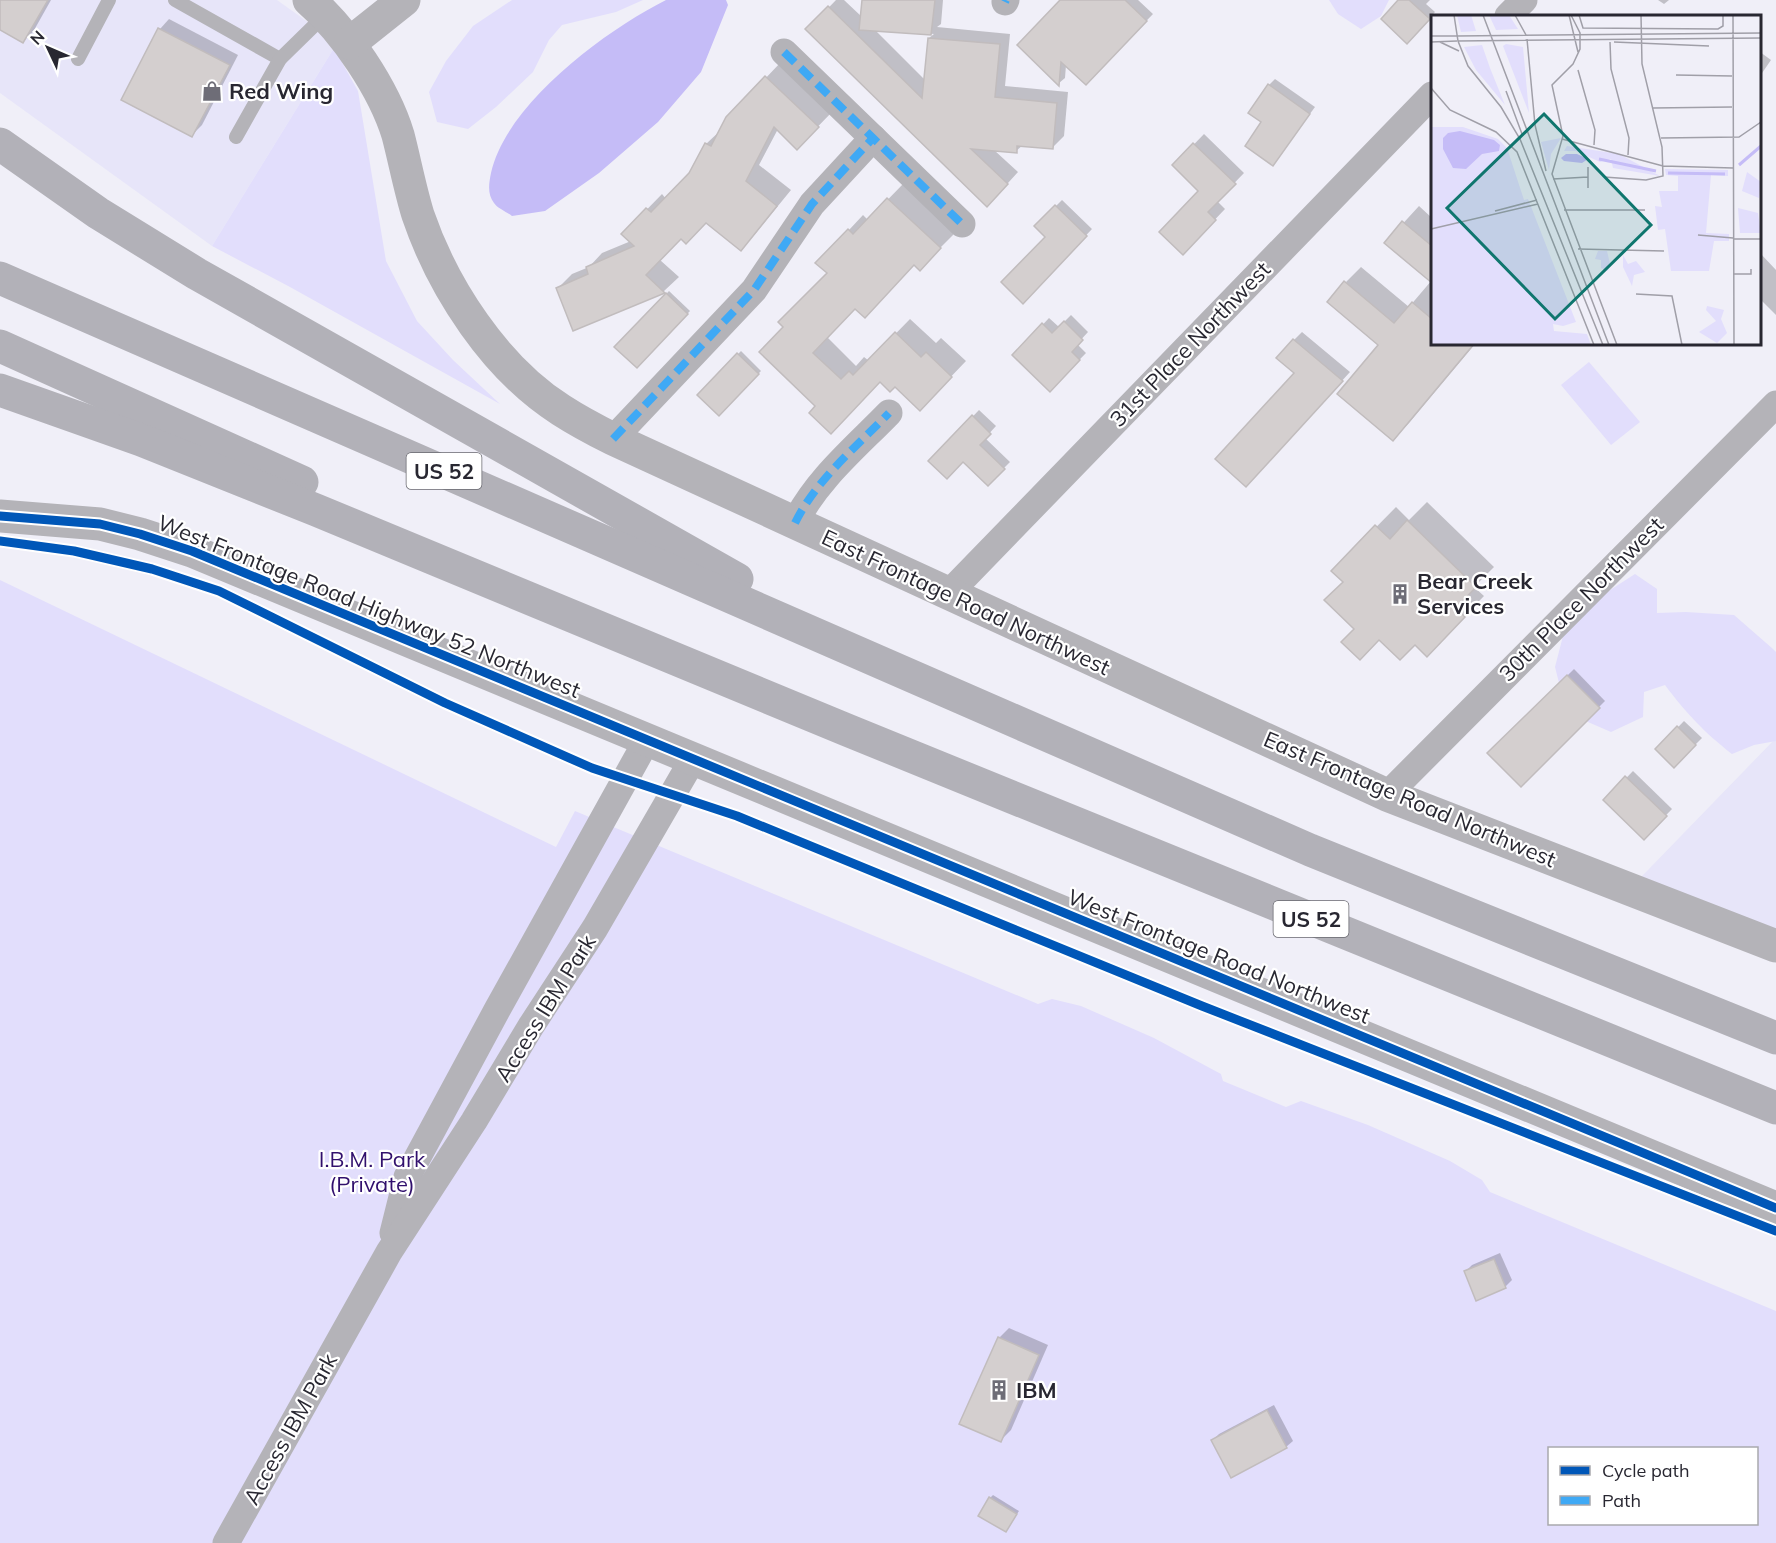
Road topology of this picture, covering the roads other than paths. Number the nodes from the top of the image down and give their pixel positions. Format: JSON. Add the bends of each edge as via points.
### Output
{"nodes":[{"id":1,"x":109,"y":0,"type":"edge"},
{"id":2,"x":175,"y":0,"type":"edge"},
{"id":3,"x":405,"y":0,"type":"edge"},
{"id":4,"x":1524,"y":0,"type":"edge"},
{"id":5,"x":317,"y":7,"type":"edge"},
{"id":6,"x":1509,"y":15,"type":"edge"},
{"id":7,"x":350,"y":44,"type":"junction"},
{"id":8,"x":784,"y":52,"type":"dead end"},
{"id":9,"x":78,"y":59,"type":"dead end"},
{"id":10,"x":280,"y":59,"type":"junction"},
{"id":11,"x":1431,"y":96,"type":"edge"},
{"id":12,"x":236,"y":137,"type":"dead end"},
{"id":13,"x":873,"y":138,"type":"junction"},
{"id":14,"x":0,"y":144,"type":"edge"},
{"id":15,"x":962,"y":224,"type":"dead end"},
{"id":16,"x":0,"y":278,"type":"edge"},
{"id":17,"x":0,"y":346,"type":"edge"},
{"id":18,"x":0,"y":390,"type":"edge"},
{"id":19,"x":1776,"y":404,"type":"edge"},
{"id":20,"x":889,"y":413,"type":"dead end"},
{"id":21,"x":612,"y":439,"type":"junction"},
{"id":22,"x":0,"y":516,"type":"edge"},
{"id":23,"x":795,"y":523,"type":"junction"},
{"id":24,"x":948,"y":594,"type":"junction"},
{"id":25,"x":888,"y":665,"type":"junction"},
{"id":26,"x":847,"y":730,"type":"junction"},
{"id":27,"x":647,"y":740,"type":"junction"},
{"id":28,"x":693,"y":759,"type":"junction"},
{"id":29,"x":1387,"y":795,"type":"junction"},
{"id":30,"x":1776,"y":946,"type":"edge"},
{"id":31,"x":1776,"y":1038,"type":"edge"},
{"id":32,"x":1776,"y":1108,"type":"edge"},
{"id":33,"x":1776,"y":1208,"type":"edge"},
{"id":34,"x":389,"y":1252,"type":"junction"},
{"id":35,"x":226,"y":1543,"type":"edge"}],
"edges":[{"from":1,"to":9,"type":"lane"},
{"from":2,"to":10,"type":"lane"},
{"from":3,"to":7,"type":"street"},
{"from":4,"to":6,"type":"street"},
{"from":5,"to":7,"type":"street","name":"East Frontage Road Northwest"},
{"from":5,"to":10,"type":"lane"},
{"from":7,"to":21,"type":"street","name":"East Frontage Road Northwest","via":[[387,106],[419,215],[438,263],[474,327],[526,382],[560,409]]},
{"from":8,"to":13,"type":"street"},
{"from":10,"to":12,"type":"lane"},
{"from":11,"to":24,"type":"street","name":"31st Place Northwest"},
{"from":13,"to":15,"type":"street"},
{"from":13,"to":21,"type":"street","via":[[812,204],[754,290]]},
{"from":14,"to":25,"type":"highway","via":[[98,213],[197,274]]},
{"from":16,"to":25,"type":"highway","number":"US 52"},
{"from":17,"to":26,"type":"highway","number":"US 52"},
{"from":18,"to":26,"type":"highway","via":[[141,440]]},
{"from":19,"to":29,"type":"street","name":"30th Place Northwest"},
{"from":20,"to":23,"type":"street","via":[[819,486]]},
{"from":21,"to":23,"type":"street","name":"East Frontage Road Northwest"},
{"from":22,"to":27,"type":"street","name":"West Frontage Road Highway 52 Northwest","via":[[100,524],[192,551]]},
{"from":23,"to":24,"type":"street","name":"East Frontage Road Northwest"},
{"from":24,"to":29,"type":"street","name":"East Frontage Road Northwest"},
{"from":25,"to":31,"type":"highway","number":"US 52","via":[[1310,850]]},
{"from":26,"to":32,"type":"highway","number":"US 52"},
{"from":27,"to":28,"type":"street","name":"West Frontage Road Northwest"},
{"from":27,"to":34,"type":"street","name":"Access IBM Park","via":[[407,1177]]},
{"from":28,"to":33,"type":"street","name":"West Frontage Road Northwest"},
{"from":28,"to":34,"type":"street","name":"Access IBM Park","via":[[595,928]]},
{"from":29,"to":30,"type":"street","name":"East Frontage Road Northwest"},
{"from":34,"to":35,"type":"street","name":"Access IBM Park"}]}
